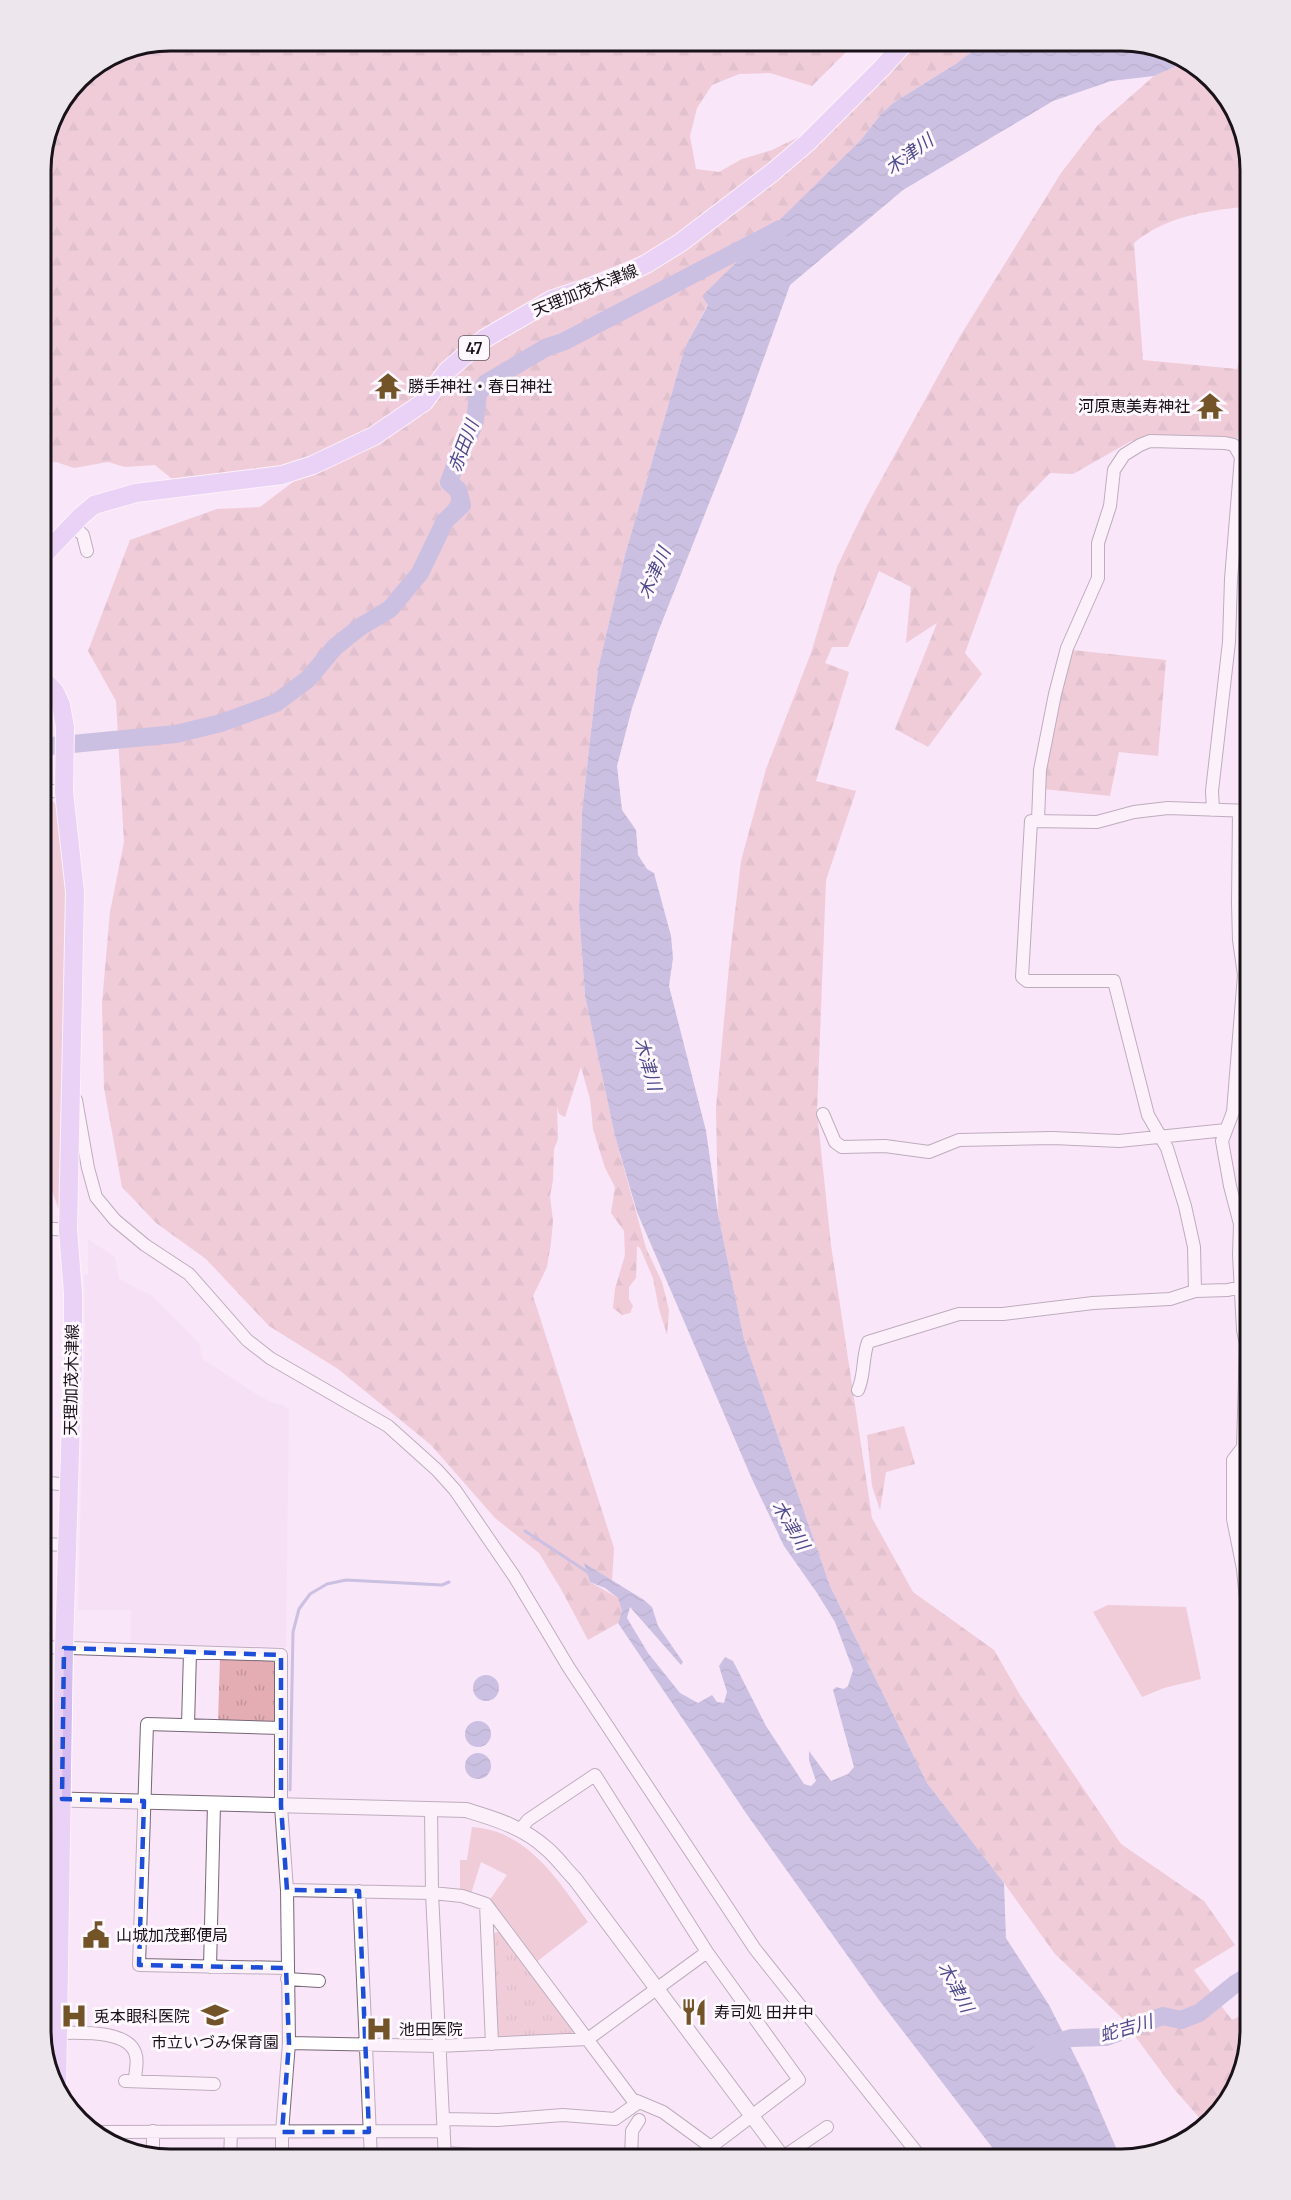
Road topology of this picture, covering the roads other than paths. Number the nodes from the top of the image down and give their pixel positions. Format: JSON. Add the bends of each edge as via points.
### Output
{"nodes":[{"id":1,"x":897,"y":51,"type":"edge"},
{"id":2,"x":72,"y":525,"type":"junction"},
{"id":3,"x":51,"y":547,"type":"edge"},
{"id":4,"x":87,"y":551,"type":"dead end"},
{"id":5,"x":51,"y":688,"type":"edge"},
{"id":6,"x":51,"y":791,"type":"edge"},
{"id":7,"x":64,"y":792,"type":"junction"},
{"id":8,"x":1213,"y":810,"type":"junction"},
{"id":9,"x":1240,"y":811,"type":"edge"},
{"id":10,"x":1038,"y":820,"type":"junction"},
{"id":11,"x":1240,"y":877,"type":"edge"},
{"id":12,"x":1240,"y":947,"type":"edge"},
{"id":13,"x":1240,"y":1025,"type":"edge"},
{"id":14,"x":72,"y":1094,"type":"junction"},
{"id":15,"x":823,"y":1114,"type":"dead end"},
{"id":16,"x":1226,"y":1130,"type":"junction"},
{"id":17,"x":1161,"y":1138,"type":"junction"},
{"id":18,"x":1240,"y":1224,"type":"edge"},
{"id":19,"x":1240,"y":1224,"type":"edge"},
{"id":20,"x":51,"y":1229,"type":"edge"},
{"id":21,"x":68,"y":1230,"type":"junction"},
{"id":22,"x":1240,"y":1259,"type":"edge"},
{"id":23,"x":1240,"y":1287,"type":"edge"},
{"id":24,"x":1196,"y":1291,"type":"junction"},
{"id":25,"x":858,"y":1390,"type":"dead end"},
{"id":26,"x":1240,"y":1451,"type":"edge"},
{"id":27,"x":51,"y":1483,"type":"edge"},
{"id":28,"x":68,"y":1485,"type":"junction"},
{"id":29,"x":1238,"y":1535,"type":"joint"},
{"id":30,"x":51,"y":1544,"type":"edge"},
{"id":31,"x":67,"y":1545,"type":"junction"},
{"id":32,"x":1240,"y":1550,"type":"edge"},
{"id":33,"x":51,"y":1647,"type":"edge"},
{"id":34,"x":64,"y":1648,"type":"junction"},
{"id":35,"x":190,"y":1652,"type":"junction"},
{"id":36,"x":188,"y":1725,"type":"junction"},
{"id":37,"x":281,"y":1728,"type":"junction"},
{"id":38,"x":51,"y":1799,"type":"edge"},
{"id":39,"x":62,"y":1799,"type":"junction"},
{"id":40,"x":144,"y":1801,"type":"junction"},
{"id":41,"x":213,"y":1803,"type":"junction"},
{"id":42,"x":281,"y":1806,"type":"junction"},
{"id":43,"x":430,"y":1809,"type":"junction"},
{"id":44,"x":520,"y":1830,"type":"junction"},
{"id":45,"x":286,"y":1890,"type":"junction"},
{"id":46,"x":359,"y":1891,"type":"junction"},
{"id":47,"x":432,"y":1893,"type":"junction"},
{"id":48,"x":486,"y":1904,"type":"junction"},
{"id":49,"x":51,"y":1944,"type":"edge"},
{"id":50,"x":707,"y":1952,"type":"junction"},
{"id":51,"x":210,"y":1967,"type":"junction"},
{"id":52,"x":286,"y":1974,"type":"junction"},
{"id":53,"x":319,"y":1981,"type":"dead end"},
{"id":54,"x":51,"y":1984,"type":"edge"},
{"id":55,"x":657,"y":1989,"type":"junction"},
{"id":56,"x":58,"y":2033,"type":"junction"},
{"id":57,"x":588,"y":2039,"type":"junction"},
{"id":58,"x":289,"y":2043,"type":"junction"},
{"id":59,"x":366,"y":2044,"type":"junction"},
{"id":60,"x":492,"y":2044,"type":"junction"},
{"id":61,"x":438,"y":2046,"type":"junction"},
{"id":62,"x":55,"y":2061,"type":"edge"},
{"id":63,"x":214,"y":2084,"type":"dead end"},
{"id":64,"x":639,"y":2102,"type":"junction"},
{"id":65,"x":752,"y":2116,"type":"junction"},
{"id":66,"x":639,"y":2120,"type":"dead end"},
{"id":67,"x":444,"y":2125,"type":"junction"},
{"id":68,"x":827,"y":2127,"type":"dead end"},
{"id":69,"x":153,"y":2131,"type":"junction"},
{"id":70,"x":108,"y":2132,"type":"edge"},
{"id":71,"x":231,"y":2132,"type":"junction"},
{"id":72,"x":282,"y":2132,"type":"junction"},
{"id":73,"x":369,"y":2132,"type":"junction"},
{"id":74,"x":711,"y":2147,"type":"joint"},
{"id":75,"x":153,"y":2148,"type":"edge"},
{"id":76,"x":230,"y":2149,"type":"edge"},
{"id":77,"x":282,"y":2149,"type":"edge"},
{"id":78,"x":370,"y":2149,"type":"edge"},
{"id":79,"x":445,"y":2149,"type":"edge"},
{"id":80,"x":631,"y":2149,"type":"edge"},
{"id":81,"x":776,"y":2149,"type":"edge"},
{"id":82,"x":796,"y":2149,"type":"edge"},
{"id":83,"x":914,"y":2149,"type":"edge"}],
"edges":[{"from":1,"to":2,"type":"main road","name":"天理加茂木津線","number":"47","via":[[808,142],[680,243],[616,279],[553,299],[494,333],[447,371],[424,402],[374,436],[282,475],[107,500],[94,505]]},
{"from":2,"to":3,"type":"main road","name":"天理加茂木津線","number":"47"},
{"from":2,"to":4,"type":"street","via":[[83,535]]},
{"from":5,"to":7,"type":"main road","name":"天理加茂木津線","via":[[61,705],[65,727]]},
{"from":6,"to":7,"type":"street"},
{"from":7,"to":14,"type":"main road","name":"天理加茂木津線","via":[[75,892]]},
{"from":8,"to":9,"type":"street"},
{"from":8,"to":10,"type":"street","via":[[1168,808],[1097,822]]},
{"from":8,"to":10,"type":"street","via":[[1229,642],[1240,457],[1234,445],[1225,443],[1150,441],[1124,455],[1114,470],[1110,506],[1098,543],[1098,578],[1067,648],[1055,694],[1040,770]]},
{"from":10,"to":17,"type":"street","via":[[1031,821],[1022,977],[1027,981],[1114,981],[1148,1115]]},
{"from":11,"to":12,"type":"street"},
{"from":13,"to":16,"type":"street","via":[[1233,1112]]},
{"from":14,"to":21,"type":"main road","name":"天理加茂木津線"},
{"from":14,"to":83,"type":"street","via":[[77,1101],[96,1197],[109,1214],[128,1233],[189,1274],[247,1340],[270,1358],[388,1426],[455,1490],[755,1949]]},
{"from":15,"to":17,"type":"street","via":[[835,1142],[842,1147],[885,1146],[929,1152],[959,1140]]},
{"from":16,"to":17,"type":"street"},
{"from":16,"to":18,"type":"street","via":[[1222,1141]]},
{"from":17,"to":24,"type":"street","via":[[1185,1206],[1194,1247]]},
{"from":19,"to":22,"type":"street"},
{"from":20,"to":21,"type":"street"},
{"from":21,"to":28,"type":"main road","name":"天理加茂木津線","via":[[73,1293]]},
{"from":23,"to":24,"type":"street"},
{"from":24,"to":25,"type":"street","via":[[1170,1299],[1003,1314],[959,1314],[918,1325],[868,1342]]},
{"from":26,"to":29,"type":"street","via":[[1233,1460],[1233,1519]]},
{"from":27,"to":28,"type":"street"},
{"from":28,"to":31,"type":"main road","name":"天理加茂木津線"},
{"from":29,"to":32,"type":"street"},
{"from":30,"to":31,"type":"street"},
{"from":31,"to":34,"type":"main road","name":"天理加茂木津線"},
{"from":33,"to":34,"type":"street"},
{"from":34,"to":35,"type":"street"},
{"from":34,"to":39,"type":"main road","name":"天理加茂木津線"},
{"from":35,"to":36,"type":"street"},
{"from":35,"to":37,"type":"street","via":[[281,1655]]},
{"from":36,"to":37,"type":"street"},
{"from":36,"to":40,"type":"street","via":[[147,1724]]},
{"from":37,"to":42,"type":"street"},
{"from":38,"to":39,"type":"street"},
{"from":39,"to":40,"type":"street"},
{"from":39,"to":49,"type":"main road","name":"天理加茂木津線"},
{"from":40,"to":41,"type":"street"},
{"from":40,"to":51,"type":"street","via":[[138,1965]]},
{"from":41,"to":42,"type":"street"},
{"from":41,"to":51,"type":"street"},
{"from":42,"to":43,"type":"street"},
{"from":42,"to":45,"type":"street"},
{"from":43,"to":44,"type":"street","via":[[466,1810]]},
{"from":43,"to":47,"type":"street"},
{"from":44,"to":50,"type":"street","via":[[528,1820],[595,1775]]},
{"from":44,"to":55,"type":"street","via":[[546,1848],[575,1879]]},
{"from":45,"to":46,"type":"street"},
{"from":45,"to":52,"type":"street"},
{"from":46,"to":47,"type":"street"},
{"from":46,"to":59,"type":"street"},
{"from":47,"to":48,"type":"street","via":[[462,1896]]},
{"from":47,"to":61,"type":"street"},
{"from":48,"to":57,"type":"street"},
{"from":48,"to":60,"type":"street"},
{"from":50,"to":55,"type":"street"},
{"from":50,"to":65,"type":"street","via":[[799,2080]]},
{"from":51,"to":52,"type":"street"},
{"from":52,"to":53,"type":"street"},
{"from":52,"to":58,"type":"street"},
{"from":54,"to":56,"type":"main road","name":"天理加茂木津線"},
{"from":55,"to":57,"type":"street"},
{"from":55,"to":65,"type":"street"},
{"from":56,"to":62,"type":"main road","name":"天理加茂木津線"},
{"from":56,"to":63,"type":"street","via":[[113,2036],[128,2042],[136,2055],[130,2080]]},
{"from":57,"to":60,"type":"street"},
{"from":57,"to":64,"type":"street"},
{"from":58,"to":59,"type":"street"},
{"from":58,"to":72,"type":"street"},
{"from":59,"to":61,"type":"street"},
{"from":59,"to":73,"type":"street"},
{"from":60,"to":61,"type":"street"},
{"from":61,"to":67,"type":"street"},
{"from":64,"to":67,"type":"street","via":[[615,2119],[563,2115]]},
{"from":64,"to":74,"type":"street","via":[[663,2112]]},
{"from":65,"to":74,"type":"street"},
{"from":65,"to":81,"type":"street"},
{"from":66,"to":80,"type":"street","via":[[632,2131]]},
{"from":67,"to":73,"type":"street"},
{"from":67,"to":79,"type":"street"},
{"from":68,"to":82,"type":"street"},
{"from":69,"to":70,"type":"street"},
{"from":69,"to":71,"type":"street"},
{"from":69,"to":75,"type":"street"},
{"from":71,"to":72,"type":"street"},
{"from":71,"to":76,"type":"street"},
{"from":72,"to":73,"type":"street"},
{"from":72,"to":77,"type":"street"},
{"from":73,"to":78,"type":"street"}]}
